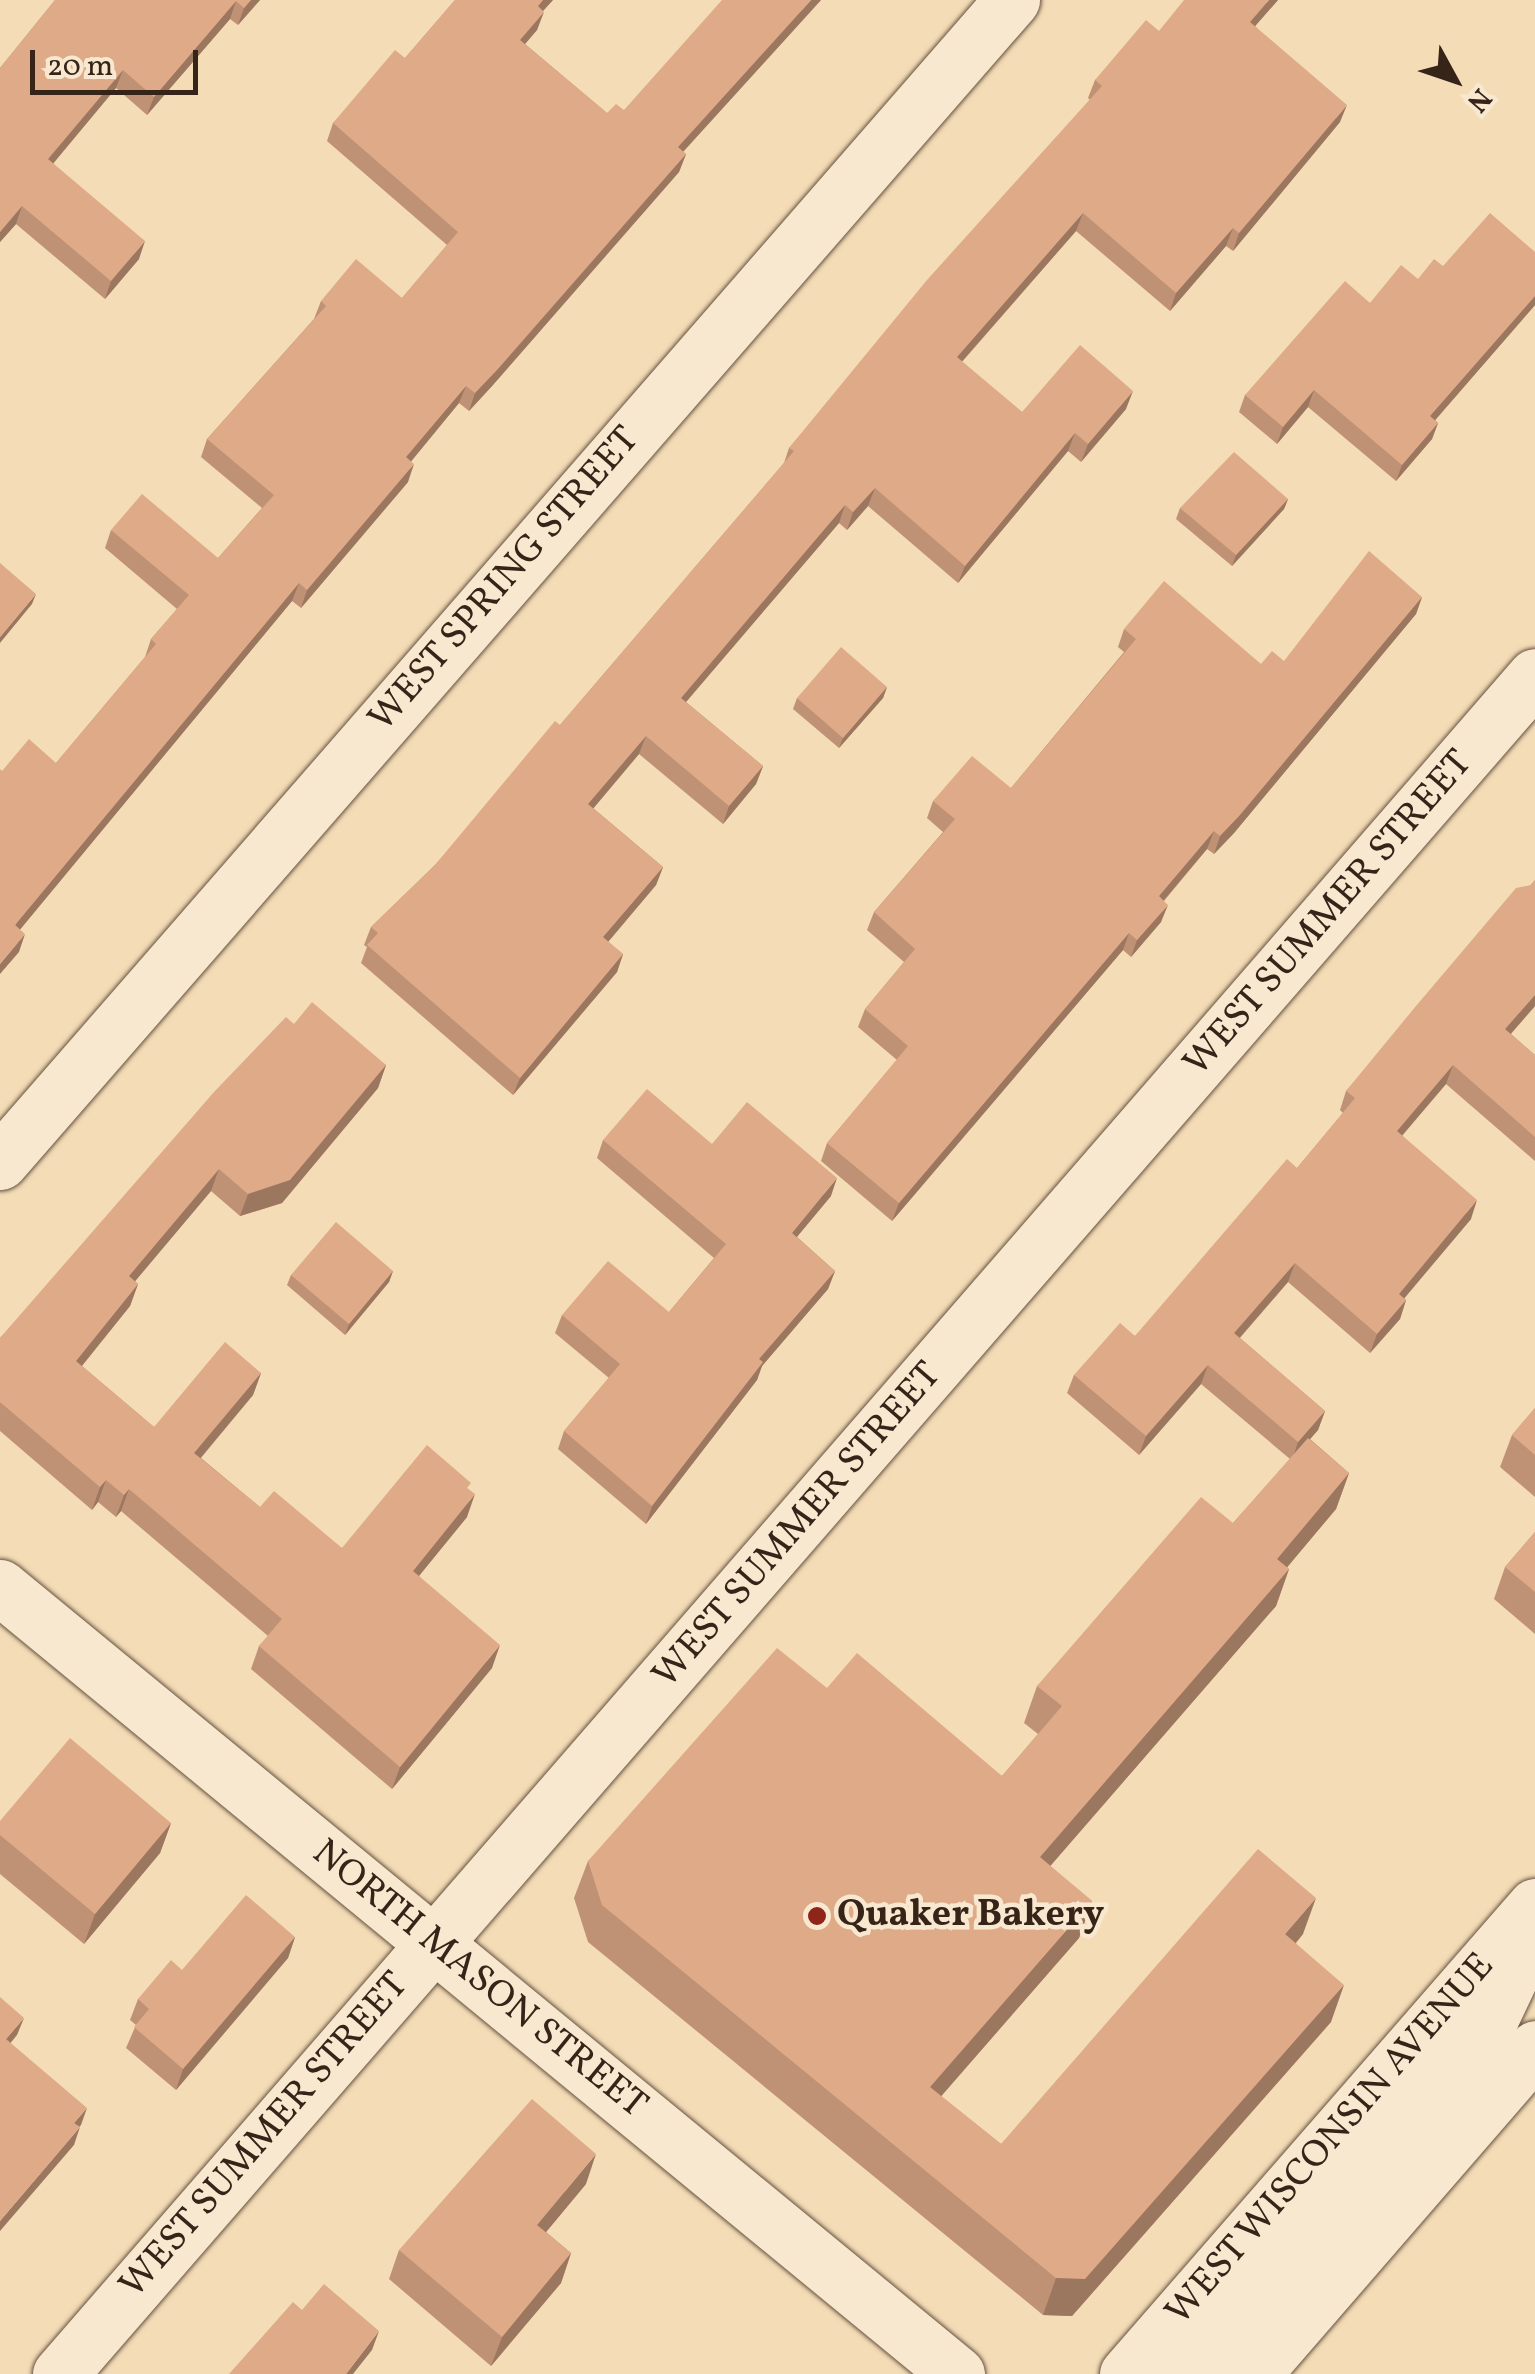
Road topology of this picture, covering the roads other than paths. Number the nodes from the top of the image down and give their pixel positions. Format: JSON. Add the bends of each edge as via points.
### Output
{"nodes":[{"id":1,"x":1012,"y":0,"type":"edge"},
{"id":2,"x":1535,"y":676,"type":"edge"},
{"id":3,"x":0,"y":1162,"type":"edge"},
{"id":4,"x":0,"y":1588,"type":"edge"},
{"id":5,"x":1535,"y":1906,"type":"edge"},
{"id":6,"x":1535,"y":1926,"type":"edge"},
{"id":7,"x":432,"y":1942,"type":"junction"},
{"id":8,"x":1535,"y":2048,"type":"edge"},
{"id":9,"x":60,"y":2374,"type":"edge"},
{"id":10,"x":957,"y":2374,"type":"edge"},
{"id":11,"x":1127,"y":2374,"type":"edge"},
{"id":12,"x":1192,"y":2374,"type":"edge"},
{"id":13,"x":1253,"y":2374,"type":"edge"}],
"edges":[{"from":1,"to":3,"type":"street","name":"WEST SPRING STREET"},
{"from":2,"to":7,"type":"street","name":"WEST SUMMER STREET"},
{"from":4,"to":7,"type":"street","name":"NORTH MASON STREET"},
{"from":5,"to":11,"type":"street","name":"WEST WISCONSIN AVENUE"},
{"from":6,"to":12,"type":"street","via":[[1492,2018]]},
{"from":7,"to":9,"type":"street","name":"WEST SUMMER STREET"},
{"from":7,"to":10,"type":"street","name":"NORTH MASON STREET"},
{"from":8,"to":13,"type":"street"}]}
